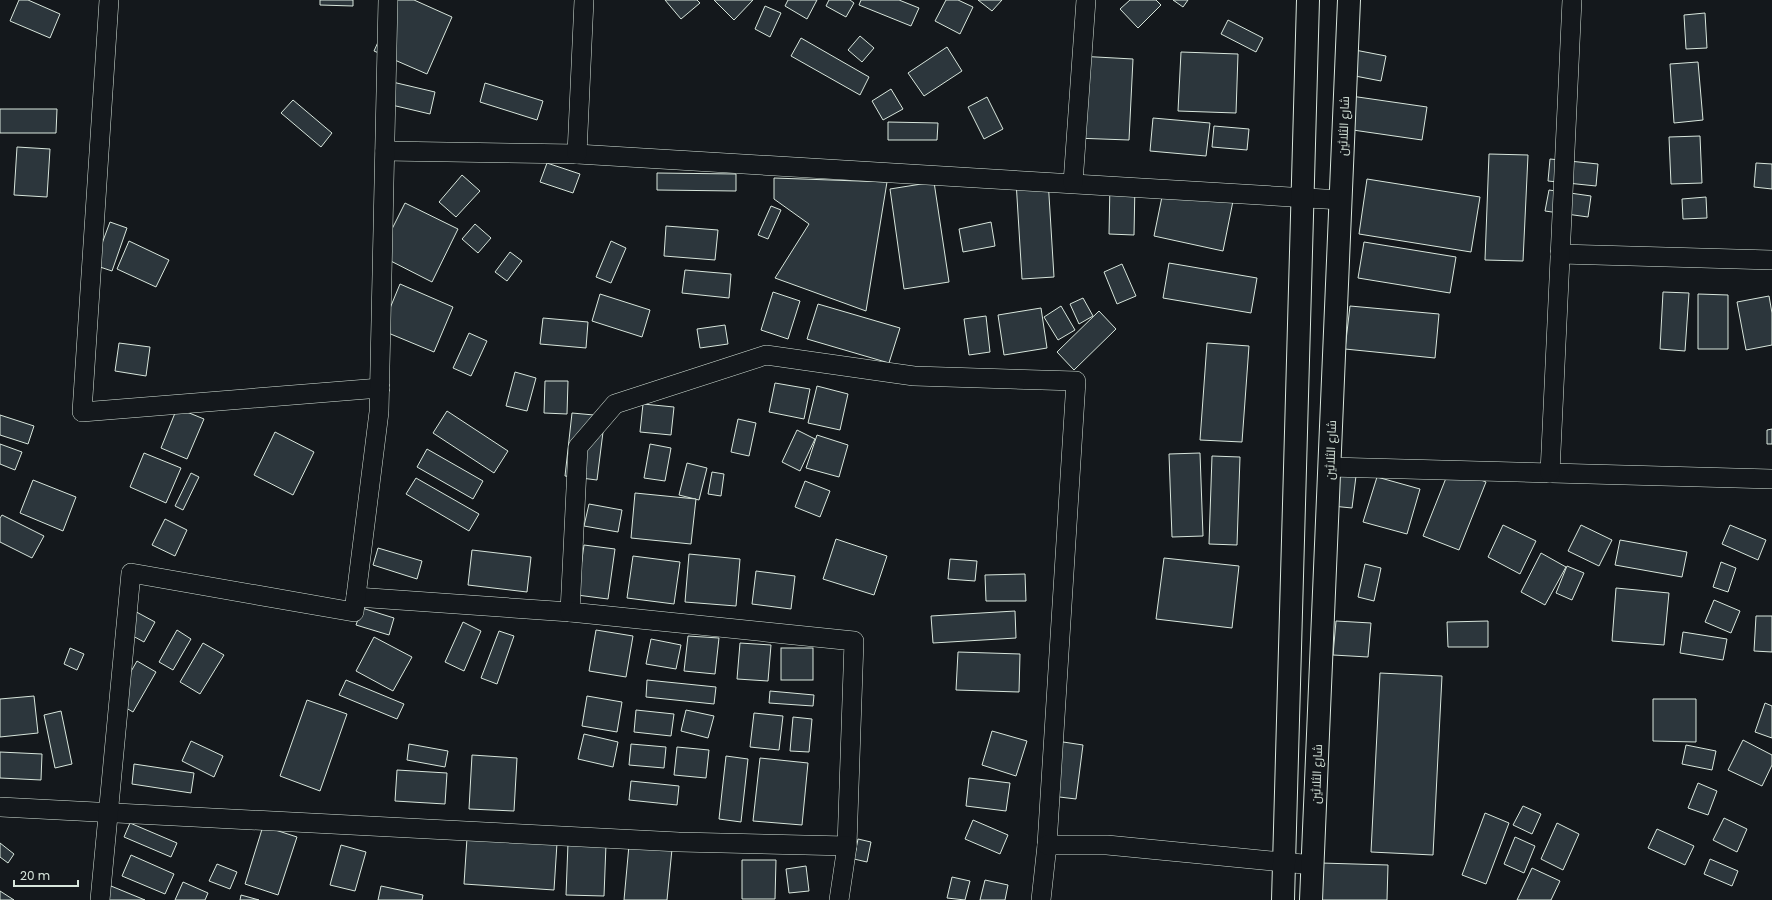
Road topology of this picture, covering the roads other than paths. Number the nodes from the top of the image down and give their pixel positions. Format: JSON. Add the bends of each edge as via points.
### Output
{"nodes":[{"id":1,"x":110,"y":0,"type":"edge"},
{"id":2,"x":388,"y":0,"type":"edge"},
{"id":3,"x":584,"y":0,"type":"edge"},
{"id":4,"x":1086,"y":0,"type":"edge"},
{"id":5,"x":1308,"y":0,"type":"edge"},
{"id":6,"x":1348,"y":0,"type":"edge"},
{"id":7,"x":1572,"y":0,"type":"edge"},
{"id":8,"x":385,"y":151,"type":"junction"},
{"id":9,"x":577,"y":154,"type":"junction"},
{"id":10,"x":1074,"y":183,"type":"junction"},
{"id":11,"x":1302,"y":198,"type":"junction"},
{"id":12,"x":1341,"y":200,"type":"junction"},
{"id":13,"x":1560,"y":254,"type":"junction"},
{"id":14,"x":1772,"y":260,"type":"edge"},
{"id":15,"x":380,"y":388,"type":"junction"},
{"id":16,"x":1330,"y":467,"type":"junction"},
{"id":17,"x":1550,"y":473,"type":"junction"},
{"id":18,"x":1772,"y":479,"type":"edge"},
{"id":19,"x":356,"y":597,"type":"junction"},
{"id":20,"x":570,"y":612,"type":"junction"},
{"id":21,"x":0,"y":807,"type":"edge"},
{"id":22,"x":108,"y":814,"type":"junction"},
{"id":23,"x":1047,"y":845,"type":"junction"},
{"id":24,"x":847,"y":846,"type":"junction"},
{"id":25,"x":1285,"y":862,"type":"junction"},
{"id":26,"x":1313,"y":865,"type":"junction"},
{"id":27,"x":100,"y":900,"type":"edge"},
{"id":28,"x":839,"y":900,"type":"edge"},
{"id":29,"x":1041,"y":900,"type":"edge"},
{"id":30,"x":1283,"y":900,"type":"edge"},
{"id":31,"x":1311,"y":900,"type":"edge"}],
"edges":[{"from":1,"to":15,"type":"street","via":[[82,412]]},
{"from":2,"to":8,"type":"street"},
{"from":3,"to":9,"type":"street"},
{"from":4,"to":10,"type":"street"},
{"from":5,"to":11,"type":"street"},
{"from":6,"to":12,"type":"street","name":"شارع الثلاثين"},
{"from":7,"to":13,"type":"street"},
{"from":8,"to":9,"type":"street"},
{"from":8,"to":15,"type":"street"},
{"from":9,"to":10,"type":"street"},
{"from":10,"to":11,"type":"street"},
{"from":11,"to":12,"type":"street"},
{"from":11,"to":25,"type":"street"},
{"from":12,"to":16,"type":"street","name":"شارع الثلاثين"},
{"from":13,"to":14,"type":"street"},
{"from":13,"to":17,"type":"street"},
{"from":15,"to":19,"type":"street"},
{"from":16,"to":17,"type":"street"},
{"from":16,"to":26,"type":"street","name":"شارع الثلاثين"},
{"from":17,"to":18,"type":"street"},
{"from":19,"to":20,"type":"street"},
{"from":19,"to":22,"type":"street","via":[[354,612],[131,573]]},
{"from":20,"to":23,"type":"street","via":[[578,447],[615,404],[766,355],[914,376],[1076,382]]},
{"from":20,"to":24,"type":"street","via":[[854,641]]},
{"from":21,"to":22,"type":"street"},
{"from":22,"to":24,"type":"street","via":[[679,842]]},
{"from":22,"to":27,"type":"street"},
{"from":23,"to":25,"type":"street","via":[[1107,845]]},
{"from":23,"to":29,"type":"street"},
{"from":24,"to":28,"type":"street"},
{"from":25,"to":26,"type":"street"},
{"from":25,"to":30,"type":"street"},
{"from":26,"to":31,"type":"street","name":"شارع الثلاثين"}]}
